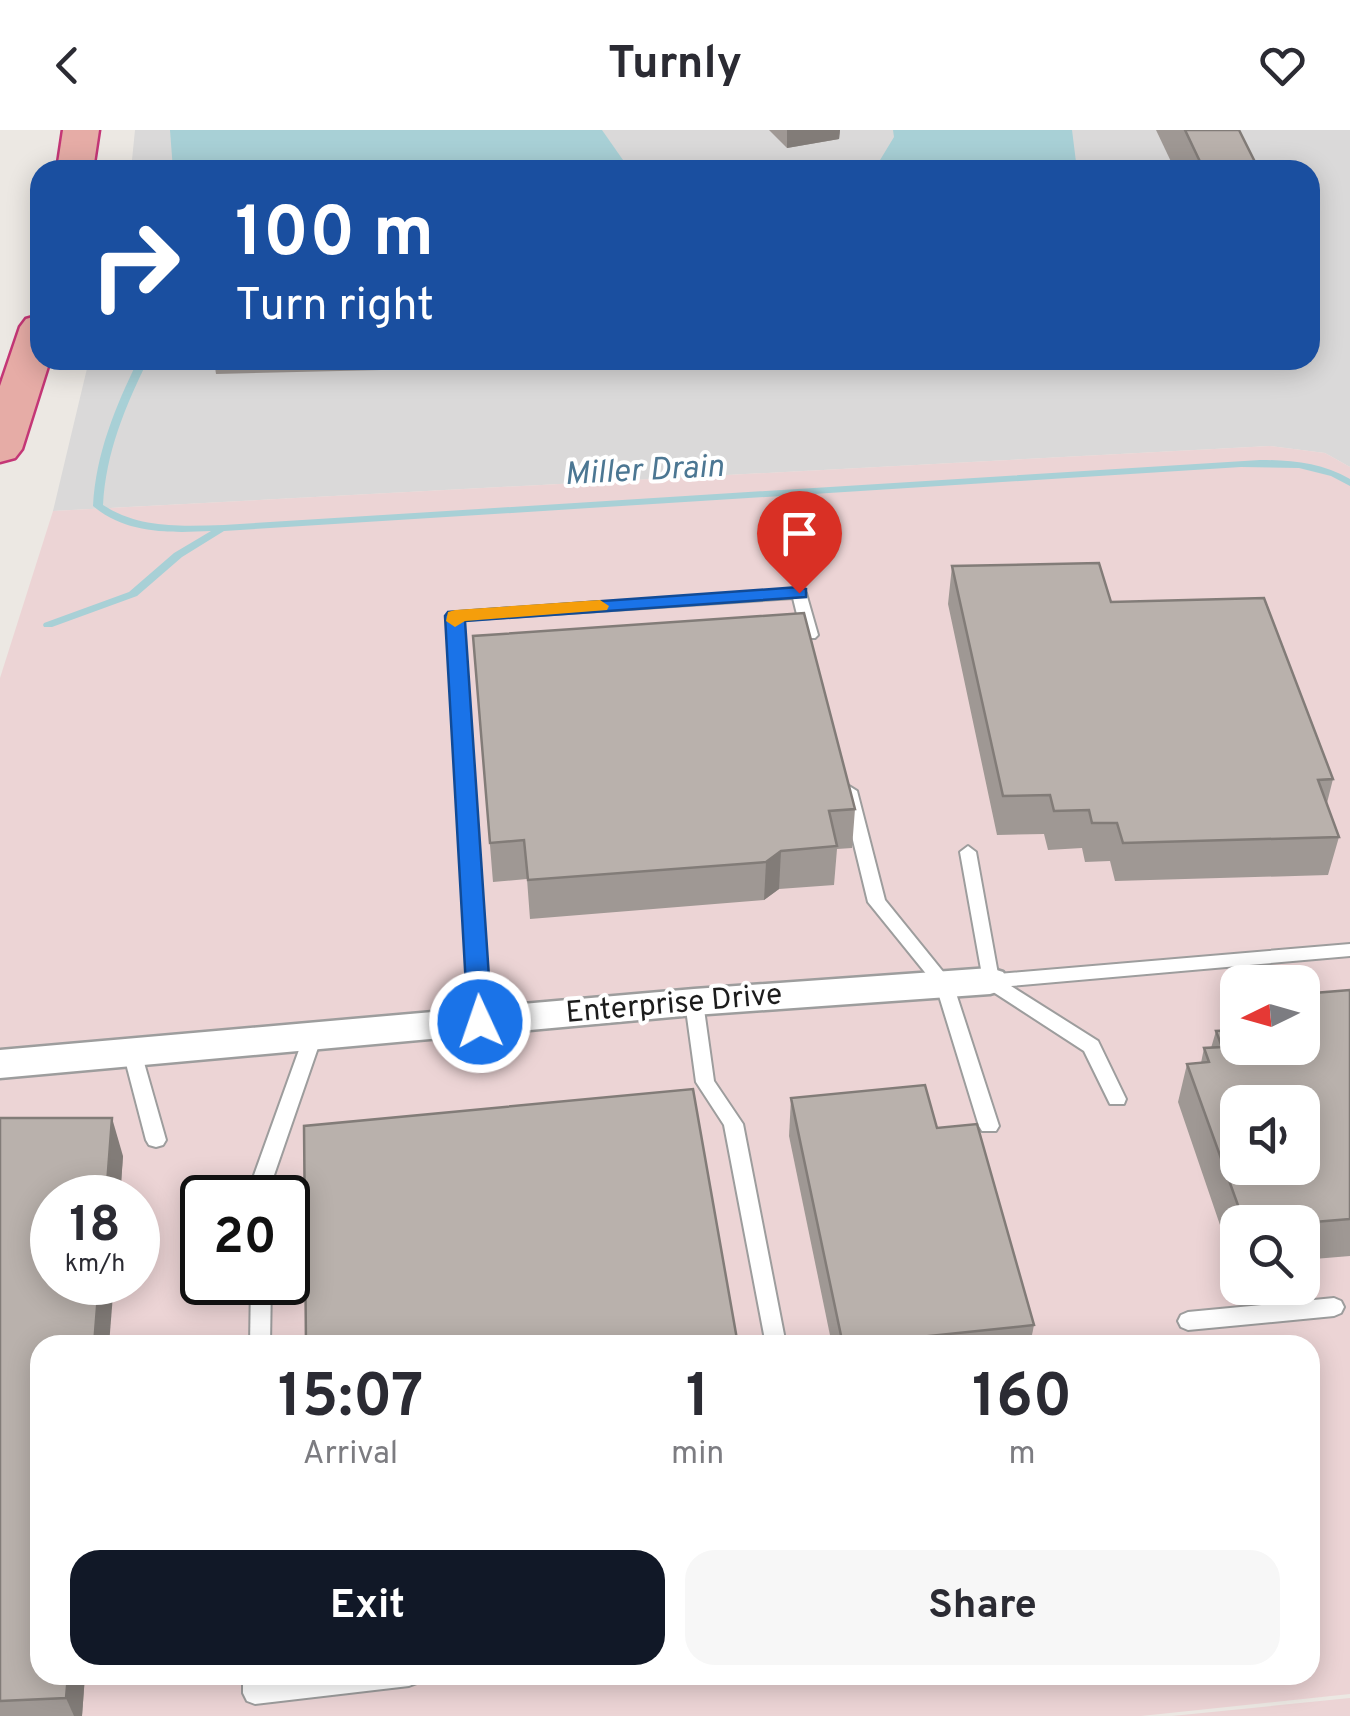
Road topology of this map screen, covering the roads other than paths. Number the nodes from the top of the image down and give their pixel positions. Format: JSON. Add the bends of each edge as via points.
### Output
{"nodes":[{"id":1,"x":82,"y":130,"type":"edge"},
{"id":2,"x":76,"y":160,"type":"edge"},
{"id":3,"x":30,"y":358,"type":"edge"},
{"id":4,"x":0,"y":450,"type":"edge"},
{"id":5,"x":814,"y":651,"type":"edge"},
{"id":6,"x":843,"y":767,"type":"edge"},
{"id":7,"x":968,"y":852,"type":"dead end"},
{"id":8,"x":1350,"y":950,"type":"edge"},
{"id":9,"x":990,"y":981,"type":"junction"},
{"id":10,"x":944,"y":984,"type":"junction"},
{"id":11,"x":694,"y":1002,"type":"junction"},
{"id":12,"x":480,"y":1022,"type":"junction"},
{"id":13,"x":313,"y":1036,"type":"junction"},
{"id":14,"x":132,"y":1052,"type":"junction"},
{"id":15,"x":0,"y":1064,"type":"edge"},
{"id":16,"x":1117,"y":1099,"type":"dead end"},
{"id":17,"x":989,"y":1126,"type":"dead end"},
{"id":18,"x":156,"y":1140,"type":"dead end"},
{"id":19,"x":264,"y":1175,"type":"edge"},
{"id":20,"x":261,"y":1305,"type":"edge"},
{"id":21,"x":1334,"y":1307,"type":"dead end"},
{"id":22,"x":1188,"y":1321,"type":"dead end"},
{"id":23,"x":260,"y":1335,"type":"edge"},
{"id":24,"x":774,"y":1335,"type":"edge"},
{"id":25,"x":255,"y":1685,"type":"edge"},
{"id":26,"x":324,"y":1685,"type":"edge"}],
"edges":[{"from":1,"to":2,"type":"highway"},
{"from":3,"to":4,"type":"highway"},
{"from":5,"to":12,"type":"lane","via":[[799,593],[455,616]]},
{"from":6,"to":10,"type":"lane","via":[[877,902]]},
{"from":7,"to":9,"type":"lane"},
{"from":8,"to":9,"type":"lane"},
{"from":9,"to":10,"type":"street","name":"Enterprise Drive"},
{"from":9,"to":16,"type":"lane","via":[[1090,1046]]},
{"from":10,"to":11,"type":"street","name":"Enterprise Drive"},
{"from":10,"to":17,"type":"lane"},
{"from":11,"to":12,"type":"street","name":"Enterprise Drive"},
{"from":11,"to":24,"type":"lane","via":[[704,1082],[733,1124]]},
{"from":12,"to":13,"type":"street","name":"Enterprise Drive"},
{"from":13,"to":14,"type":"street","name":"Enterprise Drive"},
{"from":13,"to":19,"type":"lane"},
{"from":14,"to":15,"type":"street","name":"Enterprise Drive"},
{"from":14,"to":18,"type":"lane"},
{"from":20,"to":23,"type":"lane"},
{"from":21,"to":22,"type":"lane"},
{"from":25,"to":26,"type":"lane","via":[[255,1693]]}]}
